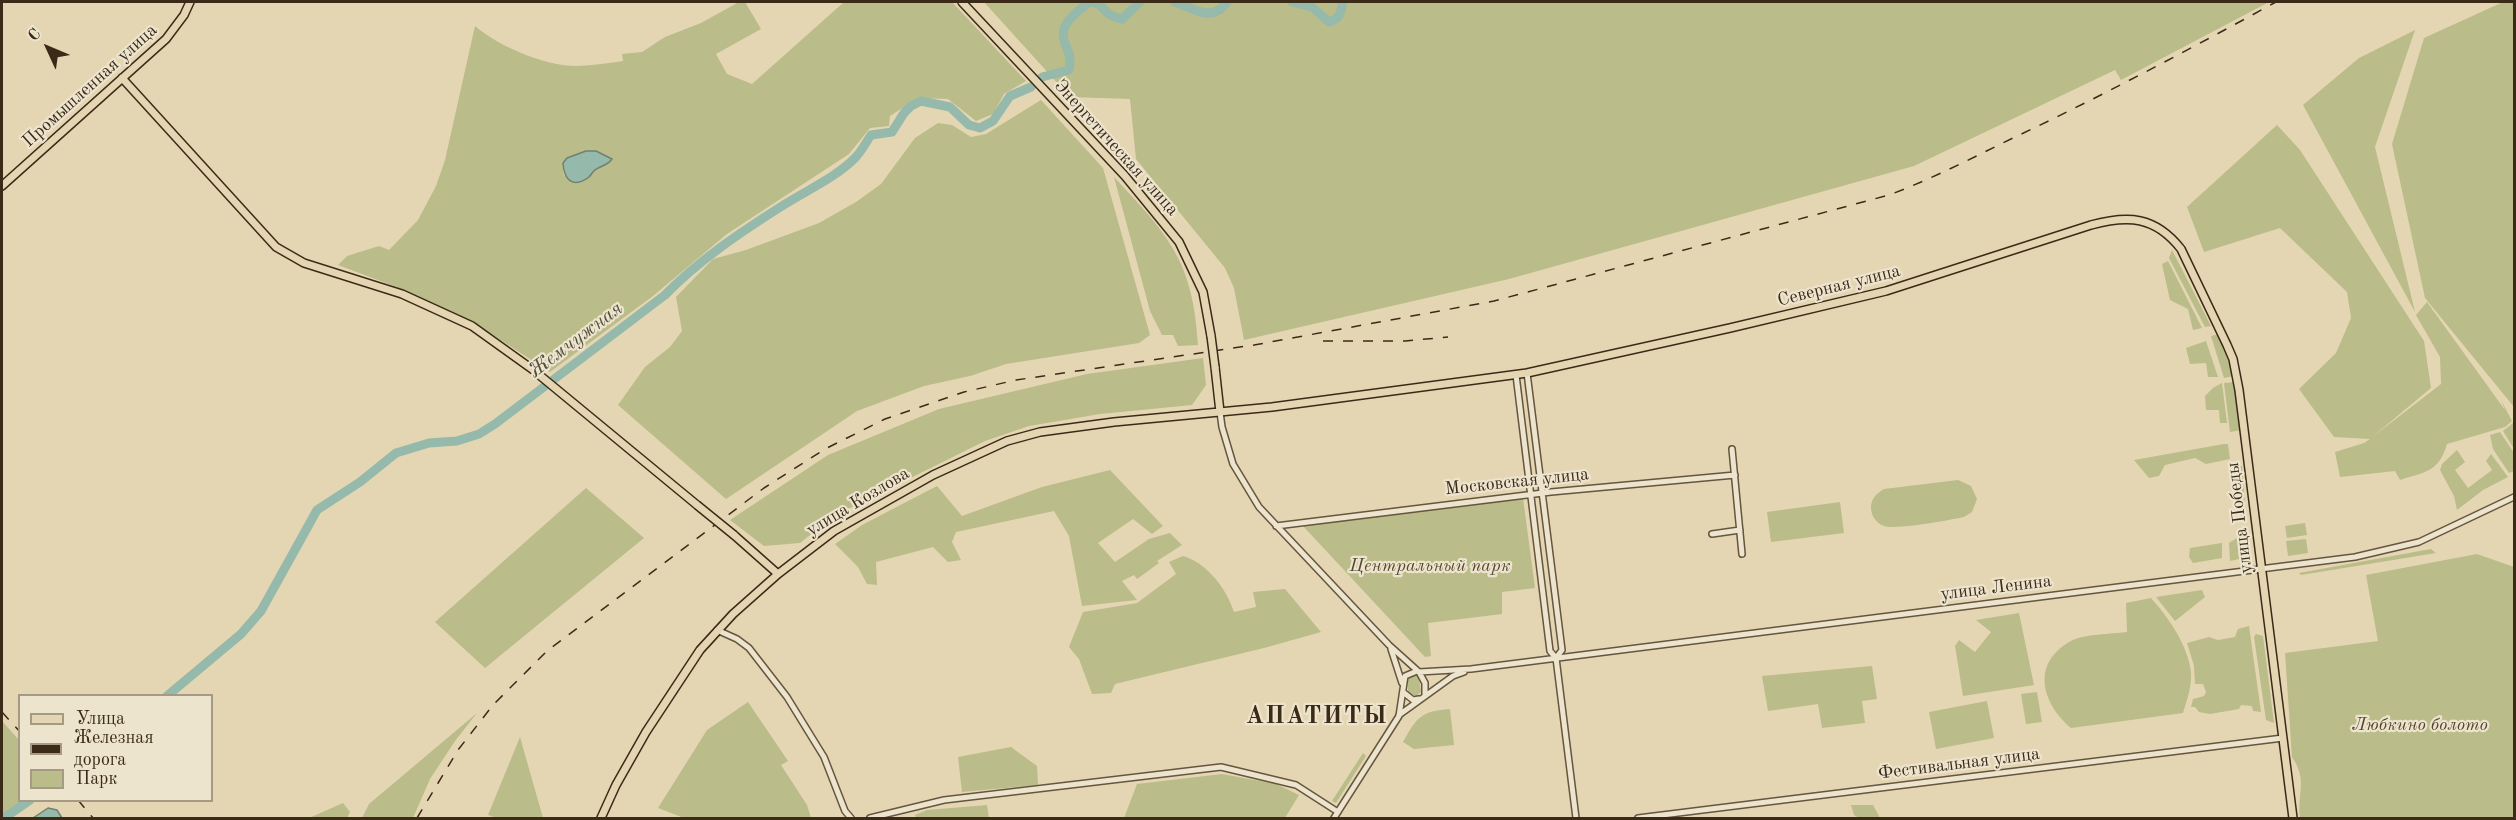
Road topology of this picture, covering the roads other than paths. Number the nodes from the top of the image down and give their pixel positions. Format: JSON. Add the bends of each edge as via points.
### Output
{"nodes":[{"id":1,"x":190,"y":2,"type":"edge"},
{"id":2,"x":962,"y":2,"type":"edge"},
{"id":3,"x":123,"y":78,"type":"junction"},
{"id":4,"x":2,"y":186,"type":"edge"},
{"id":5,"x":2164,"y":232,"type":"joint"},
{"id":6,"x":1527,"y":373,"type":"junction"},
{"id":7,"x":1516,"y":375,"type":"junction"},
{"id":8,"x":1220,"y":412,"type":"junction"},
{"id":9,"x":1732,"y":449,"type":"dead end"},
{"id":10,"x":1735,"y":475,"type":"junction"},
{"id":11,"x":1542,"y":493,"type":"junction"},
{"id":12,"x":1531,"y":494,"type":"junction"},
{"id":13,"x":2514,"y":497,"type":"edge"},
{"id":14,"x":2449,"y":521,"type":"dead end"},
{"id":15,"x":1276,"y":526,"type":"junction"},
{"id":16,"x":2453,"y":528,"type":"junction"},
{"id":17,"x":1740,"y":530,"type":"junction"},
{"id":18,"x":1712,"y":534,"type":"dead end"},
{"id":19,"x":1742,"y":554,"type":"dead end"},
{"id":20,"x":2261,"y":570,"type":"junction"},
{"id":21,"x":778,"y":574,"type":"junction"},
{"id":22,"x":717,"y":630,"type":"junction"},
{"id":23,"x":1389,"y":645,"type":"junction"},
{"id":24,"x":1556,"y":658,"type":"junction"},
{"id":25,"x":1471,"y":669,"type":"junction"},
{"id":26,"x":1418,"y":672,"type":"junction"},
{"id":27,"x":1402,"y":684,"type":"junction"},
{"id":28,"x":1403,"y":692,"type":"junction"},
{"id":29,"x":1423,"y":697,"type":"junction"},
{"id":30,"x":1399,"y":716,"type":"junction"},
{"id":31,"x":2283,"y":738,"type":"junction"},
{"id":32,"x":1338,"y":812,"type":"junction"},
{"id":33,"x":1666,"y":817,"type":"edge"},
{"id":34,"x":601,"y":819,"type":"edge"},
{"id":35,"x":851,"y":819,"type":"edge"},
{"id":36,"x":870,"y":819,"type":"edge"},
{"id":37,"x":1334,"y":819,"type":"edge"},
{"id":38,"x":1576,"y":819,"type":"edge"},
{"id":39,"x":1638,"y":819,"type":"edge"},
{"id":40,"x":2293,"y":819,"type":"edge"}],
"edges":[{"from":1,"to":3,"type":"main road","name":"Промышленная улица","via":[[175,28]]},
{"from":2,"to":8,"type":"main road","name":"Энергетическая улица","bridge":true,"via":[[1125,176],[1179,242],[1203,292]]},
{"from":3,"to":4,"type":"main road","name":"Промышленная улица"},
{"from":3,"to":21,"type":"main road","bridge":true,"via":[[276,247],[304,263],[402,294],[493,339]]},
{"from":5,"to":6,"type":"main road","name":"Северная улица","via":[[2140,220],[2114,219],[1886,291]]},
{"from":5,"to":20,"type":"main road","name":"улица Победы","via":[[2186,259],[2233,359]]},
{"from":6,"to":7,"type":"main road","name":"Северная улица"},
{"from":6,"to":11,"type":"street"},
{"from":7,"to":8,"type":"main road"},
{"from":7,"to":12,"type":"street"},
{"from":8,"to":15,"type":"street","via":[[1238,475]]},
{"from":8,"to":21,"type":"main road","name":"улица Козлова","via":[[1040,432],[1007,441],[862,513]]},
{"from":9,"to":10,"type":"street"},
{"from":10,"to":11,"type":"street","name":"Московская улица"},
{"from":10,"to":17,"type":"street"},
{"from":11,"to":12,"type":"street","name":"Московская улица"},
{"from":11,"to":24,"type":"street","via":[[1562,650]]},
{"from":12,"to":15,"type":"street","name":"Московская улица"},
{"from":12,"to":24,"type":"street","via":[[1550,651]]},
{"from":13,"to":16,"type":"street","name":"улица Ленина"},
{"from":14,"to":16,"type":"street"},
{"from":15,"to":23,"type":"street"},
{"from":16,"to":20,"type":"street","name":"улица Ленина","via":[[2395,549]]},
{"from":17,"to":18,"type":"street"},
{"from":17,"to":19,"type":"street"},
{"from":20,"to":24,"type":"street","name":"улица Ленина"},
{"from":20,"to":31,"type":"main road","name":"улица Победы"},
{"from":21,"to":22,"type":"main road","name":"улица Козлова"},
{"from":22,"to":34,"type":"main road","name":"улица Козлова","via":[[640,741]]},
{"from":22,"to":35,"type":"street","via":[[749,648],[787,697],[824,757]]},
{"from":23,"to":26,"type":"street"},
{"from":23,"to":27,"type":"street"},
{"from":24,"to":25,"type":"street","name":"улица Ленина"},
{"from":24,"to":38,"type":"street"},
{"from":25,"to":26,"type":"street","name":"улица Ленина"},
{"from":25,"to":29,"type":"street","name":"улица Ленина","via":[[1453,676]]},
{"from":26,"to":27,"type":"street","via":[[1410,672]]},
{"from":26,"to":29,"type":"street","via":[[1425,683]]},
{"from":27,"to":28,"type":"street"},
{"from":28,"to":29,"type":"street","via":[[1413,700]]},
{"from":28,"to":30,"type":"street"},
{"from":29,"to":30,"type":"street","name":"улица Ленина"},
{"from":30,"to":32,"type":"street"},
{"from":31,"to":33,"type":"street","name":"Фестивальная улица"},
{"from":31,"to":40,"type":"main road","name":"улица Победы"},
{"from":32,"to":36,"type":"street","via":[[1296,785],[1221,767],[944,800]]},
{"from":32,"to":37,"type":"street"},
{"from":33,"to":39,"type":"street","name":"Фестивальная улица"}]}
